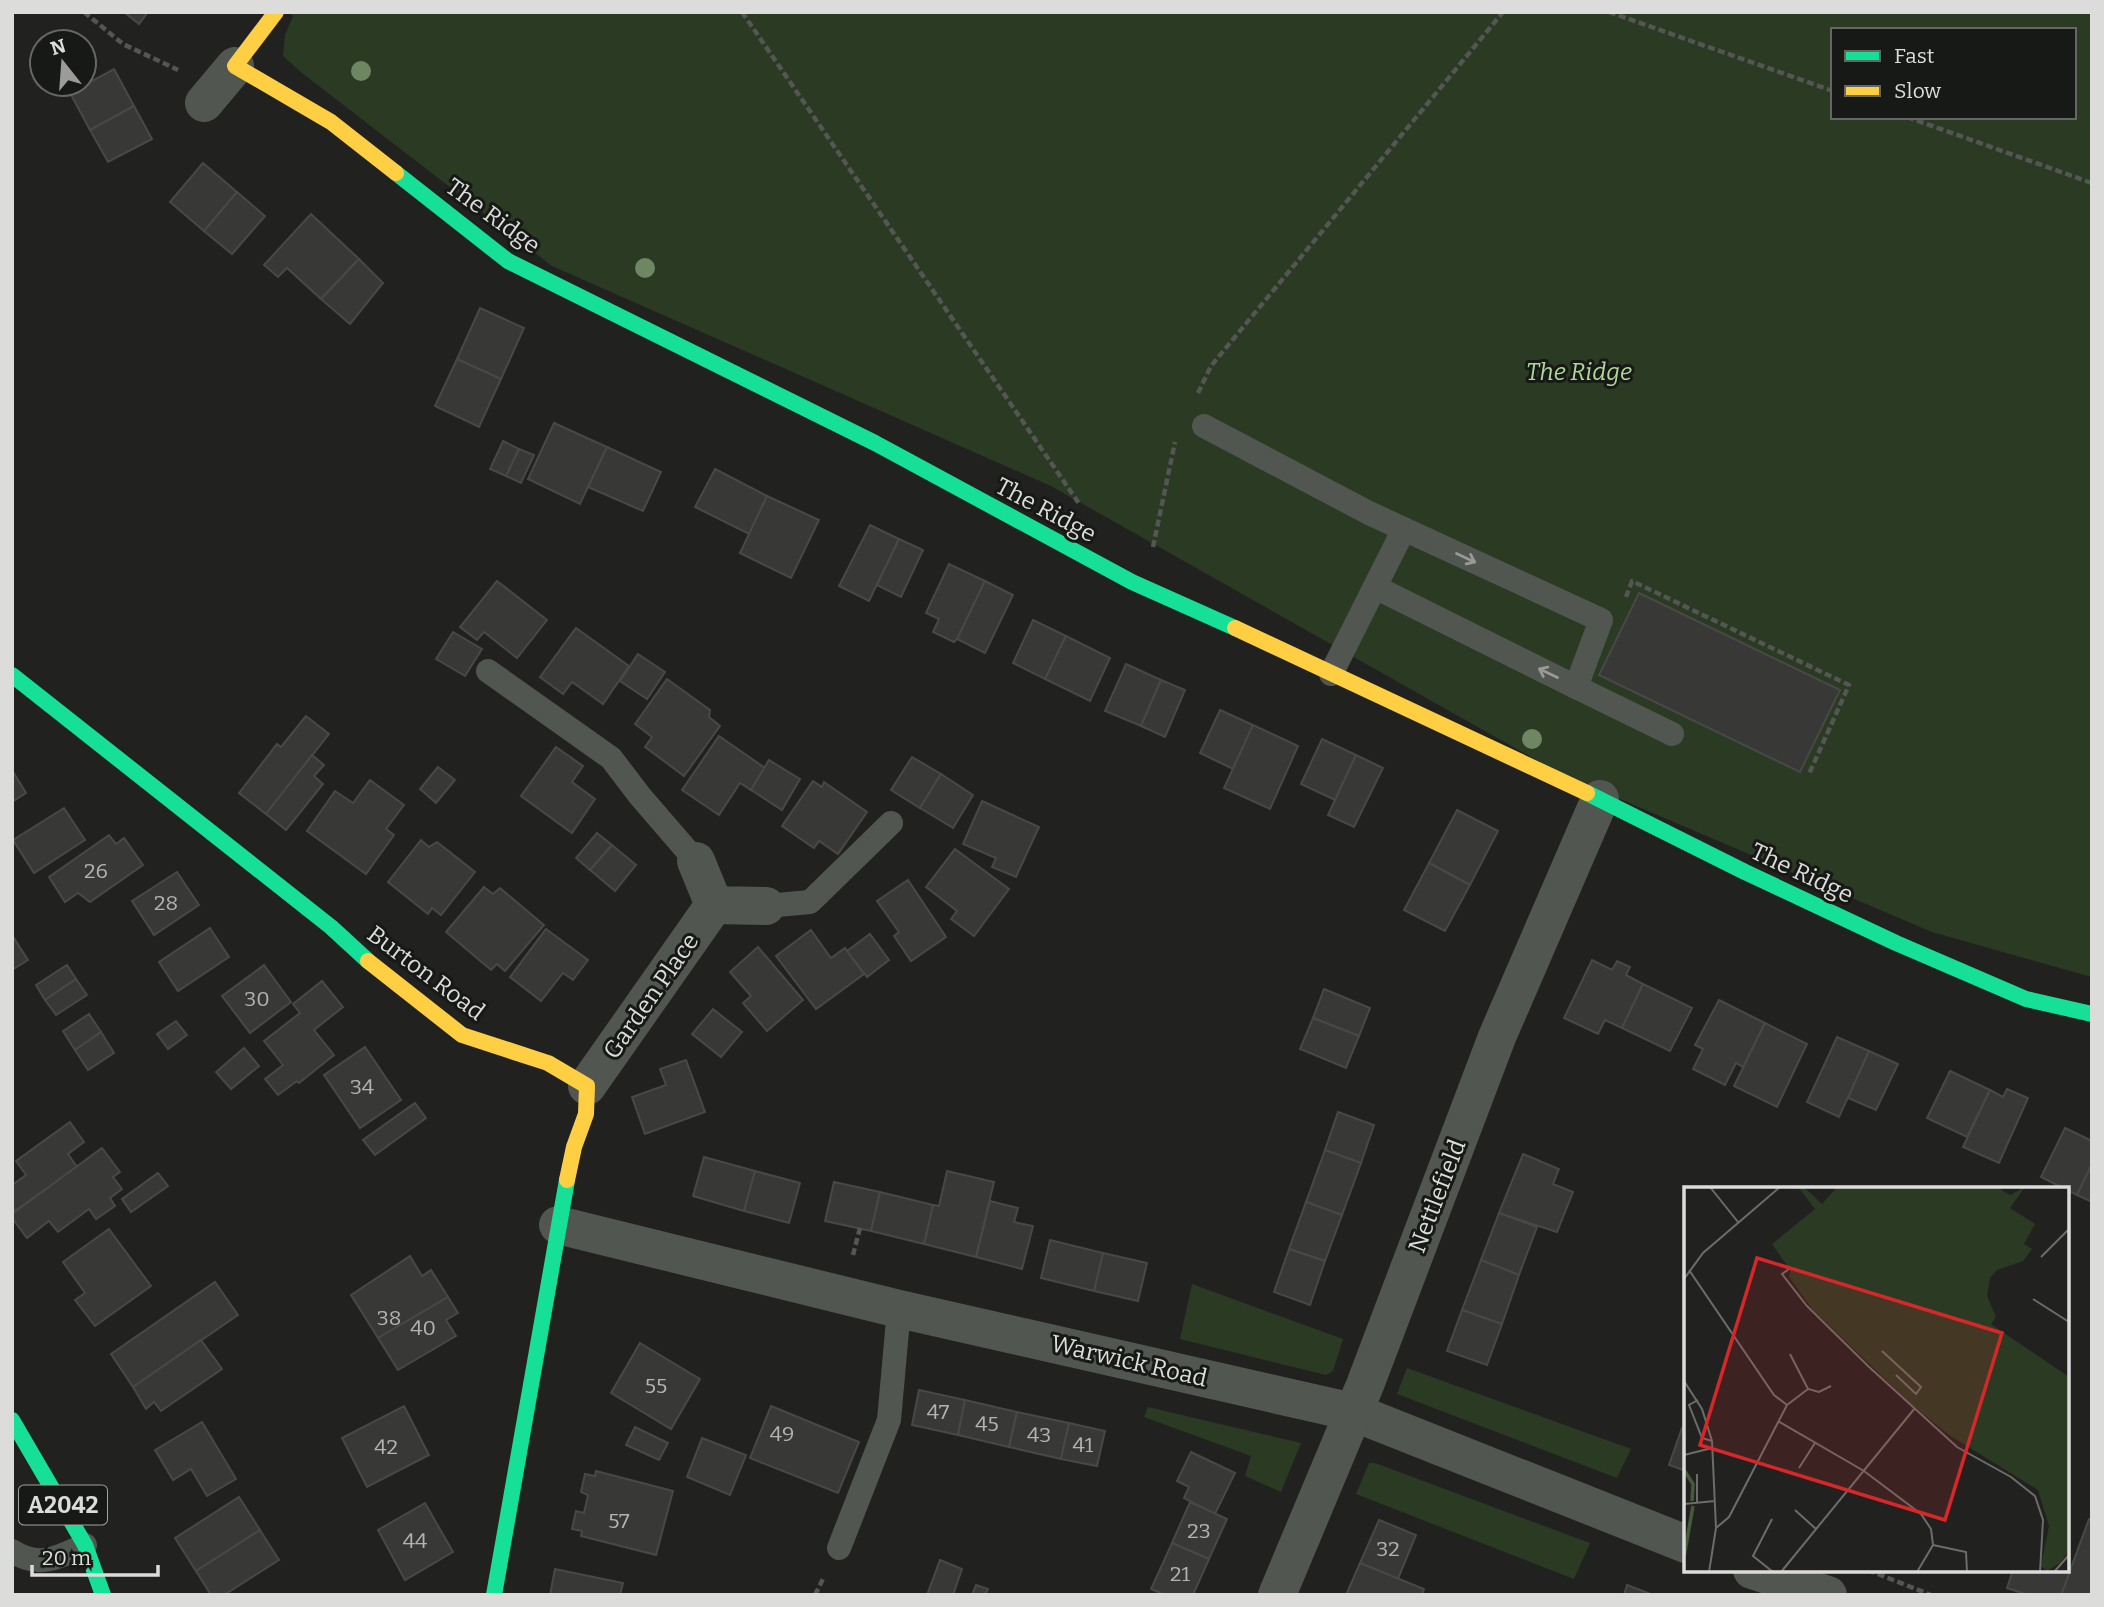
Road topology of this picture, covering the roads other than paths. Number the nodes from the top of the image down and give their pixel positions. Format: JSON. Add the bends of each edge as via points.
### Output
{"nodes":[{"id":1,"x":276,"y":12,"type":"edge"},
{"id":2,"x":1204,"y":426,"type":"dead end"},
{"id":3,"x":1404,"y":529,"type":"junction"},
{"id":4,"x":1375,"y":587,"type":"junction"},
{"id":5,"x":488,"y":671,"type":"dead end"},
{"id":6,"x":1331,"y":674,"type":"junction"},
{"id":7,"x":12,"y":675,"type":"edge"},
{"id":8,"x":1576,"y":687,"type":"junction"},
{"id":9,"x":1672,"y":734,"type":"dead end"},
{"id":10,"x":1600,"y":799,"type":"junction"},
{"id":11,"x":891,"y":824,"type":"dead end"},
{"id":12,"x":696,"y":861,"type":"joint"},
{"id":13,"x":714,"y":905,"type":"junction"},
{"id":14,"x":766,"y":906,"type":"joint"},
{"id":15,"x":2092,"y":1014,"type":"edge"},
{"id":16,"x":587,"y":1086,"type":"junction"},
{"id":17,"x":558,"y":1224,"type":"junction"},
{"id":18,"x":899,"y":1309,"type":"junction"},
{"id":19,"x":1353,"y":1412,"type":"junction"},
{"id":20,"x":12,"y":1420,"type":"edge"},
{"id":21,"x":1684,"y":1543,"type":"edge"},
{"id":22,"x":85,"y":1545,"type":"junction"},
{"id":23,"x":839,"y":1548,"type":"dead end"},
{"id":24,"x":12,"y":1551,"type":"edge"},
{"id":25,"x":1758,"y":1572,"type":"edge"},
{"id":26,"x":103,"y":1595,"type":"edge"},
{"id":27,"x":494,"y":1595,"type":"edge"},
{"id":28,"x":1277,"y":1595,"type":"edge"},
{"id":29,"x":1828,"y":1595,"type":"edge"}],
"edges":[{"from":1,"to":6,"type":"street","name":"The Ridge","via":[[218,86],[331,122],[508,261],[875,443],[1132,582]]},
{"from":2,"to":3,"type":"lane"},
{"from":3,"to":4,"type":"lane"},
{"from":3,"to":8,"type":"lane","one_way":true,"via":[[1601,620]]},
{"from":4,"to":6,"type":"lane"},
{"from":8,"to":4,"type":"lane","one_way":true},
{"from":5,"to":12,"type":"lane","via":[[611,758]]},
{"from":6,"to":10,"type":"street","name":"The Ridge"},
{"from":7,"to":16,"type":"street","name":"Burton Road","via":[[462,1035],[548,1063]]},
{"from":8,"to":9,"type":"lane"},
{"from":10,"to":15,"type":"street","name":"The Ridge","via":[[1896,943],[2026,999]]},
{"from":10,"to":19,"type":"street","name":"Nettlefield","via":[[1497,1037]]},
{"from":11,"to":14,"type":"lane","via":[[810,902]]},
{"from":12,"to":13,"type":"street"},
{"from":13,"to":14,"type":"street"},
{"from":13,"to":16,"type":"street","name":"Garden Place"},
{"from":16,"to":17,"type":"street","via":[[586,1114]]},
{"from":17,"to":18,"type":"street","name":"Warwick Road"},
{"from":17,"to":27,"type":"street"},
{"from":18,"to":19,"type":"street","name":"Warwick Road"},
{"from":18,"to":23,"type":"lane","via":[[889,1420]]},
{"from":19,"to":21,"type":"street","name":"Warwick Road"},
{"from":19,"to":28,"type":"street","name":"Nettlefield"},
{"from":20,"to":22,"type":"street","number":"A2042"},
{"from":22,"to":24,"type":"lane","via":[[54,1560],[25,1559]]},
{"from":22,"to":26,"type":"street","number":"A2042"},
{"from":25,"to":29,"type":"street"}]}
